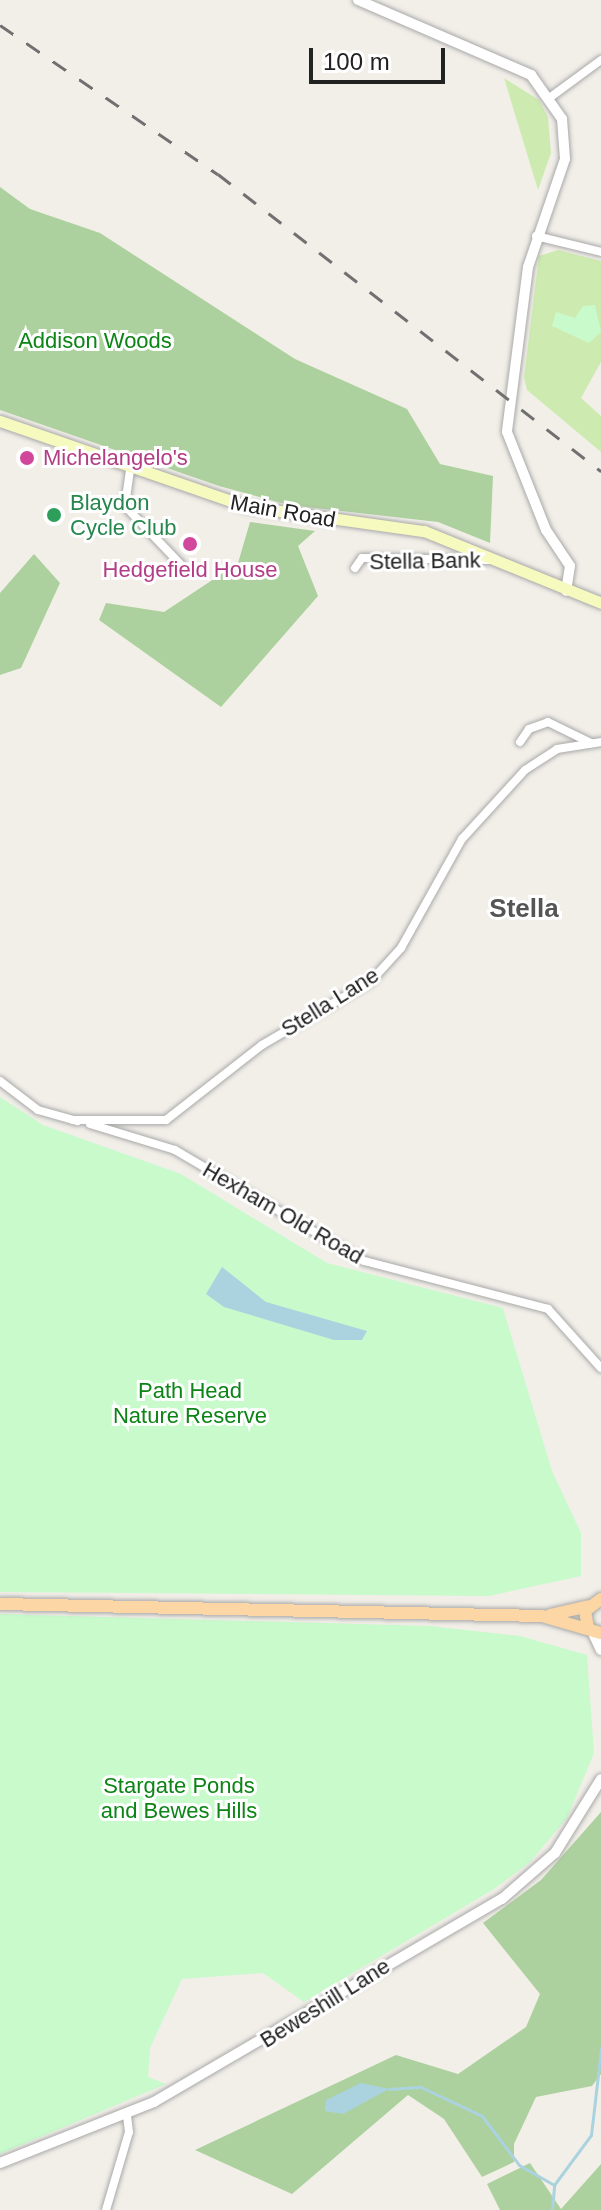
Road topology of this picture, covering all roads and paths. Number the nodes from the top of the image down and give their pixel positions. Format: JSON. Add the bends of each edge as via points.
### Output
{"nodes":[{"id":1,"x":358,"y":0,"type":"edge"},
{"id":2,"x":601,"y":60,"type":"edge"},
{"id":3,"x":552,"y":96,"type":"junction"},
{"id":4,"x":536,"y":236,"type":"junction"},
{"id":5,"x":601,"y":252,"type":"edge"},
{"id":6,"x":0,"y":421,"type":"edge"},
{"id":7,"x":130,"y":470,"type":"junction"},
{"id":8,"x":499,"y":560,"type":"junction"},
{"id":9,"x":184,"y":568,"type":"dead end"},
{"id":10,"x":355,"y":568,"type":"dead end"},
{"id":11,"x":566,"y":591,"type":"junction"},
{"id":12,"x":601,"y":603,"type":"edge"},
{"id":13,"x":520,"y":742,"type":"dead end"},
{"id":14,"x":601,"y":742,"type":"edge"},
{"id":15,"x":591,"y":743,"type":"junction"},
{"id":16,"x":0,"y":1081,"type":"edge"},
{"id":17,"x":73,"y":1120,"type":"junction"},
{"id":18,"x":154,"y":1123,"type":"junction"},
{"id":19,"x":156,"y":1142,"type":"junction"},
{"id":20,"x":601,"y":1368,"type":"edge"},
{"id":21,"x":601,"y":1599,"type":"edge"},
{"id":22,"x":0,"y":1604,"type":"edge"},
{"id":23,"x":588,"y":1606,"type":"junction"},
{"id":24,"x":542,"y":1616,"type":"junction"},
{"id":25,"x":594,"y":1631,"type":"edge"},
{"id":26,"x":601,"y":1650,"type":"edge"},
{"id":27,"x":601,"y":1779,"type":"edge"},
{"id":28,"x":127,"y":2115,"type":"junction"},
{"id":29,"x":0,"y":2163,"type":"edge"},
{"id":30,"x":106,"y":2210,"type":"edge"}],
"edges":[{"from":1,"to":3,"type":"street","via":[[531,75]]},
{"from":2,"to":3,"type":"street"},
{"from":3,"to":4,"type":"street","via":[[566,150]]},
{"from":4,"to":5,"type":"street"},
{"from":4,"to":11,"type":"street","via":[[509,443],[546,530],[570,566]]},
{"from":6,"to":7,"type":"main road","name":"Main Road"},
{"from":7,"to":8,"type":"main road","name":"Main Road","via":[[284,515],[424,531]]},
{"from":7,"to":9,"type":"street","via":[[125,506]]},
{"from":8,"to":10,"type":"street","name":"Stella Bank","via":[[362,558]]},
{"from":8,"to":11,"type":"main road","name":"Main Road"},
{"from":11,"to":12,"type":"main road","name":"Main Road"},
{"from":13,"to":15,"type":"street","via":[[529,729],[554,722]]},
{"from":14,"to":15,"type":"street","name":"Stella Lane"},
{"from":15,"to":18,"type":"street","name":"Stella Lane","via":[[537,759],[470,829],[394,959],[371,981],[262,1045]]},
{"from":16,"to":17,"type":"street","name":"Hexham Old Road","via":[[38,1110]]},
{"from":17,"to":18,"type":"street"},
{"from":17,"to":19,"type":"street","name":"Hexham Old Road"},
{"from":18,"to":19,"type":"street"},
{"from":19,"to":20,"type":"street","name":"Hexham Old Road","via":[[364,1261],[548,1309]]},
{"from":21,"to":23,"type":"main road"},
{"from":22,"to":24,"type":"main road"},
{"from":23,"to":24,"type":"main road"},
{"from":23,"to":25,"type":"main road"},
{"from":24,"to":25,"type":"main road"},
{"from":25,"to":26,"type":"street"},
{"from":27,"to":28,"type":"street","name":"Beweshill Lane","via":[[555,1853],[502,1899]]},
{"from":28,"to":29,"type":"street","name":"Beweshill Lane"},
{"from":28,"to":30,"type":"street","via":[[129,2132]]}]}
